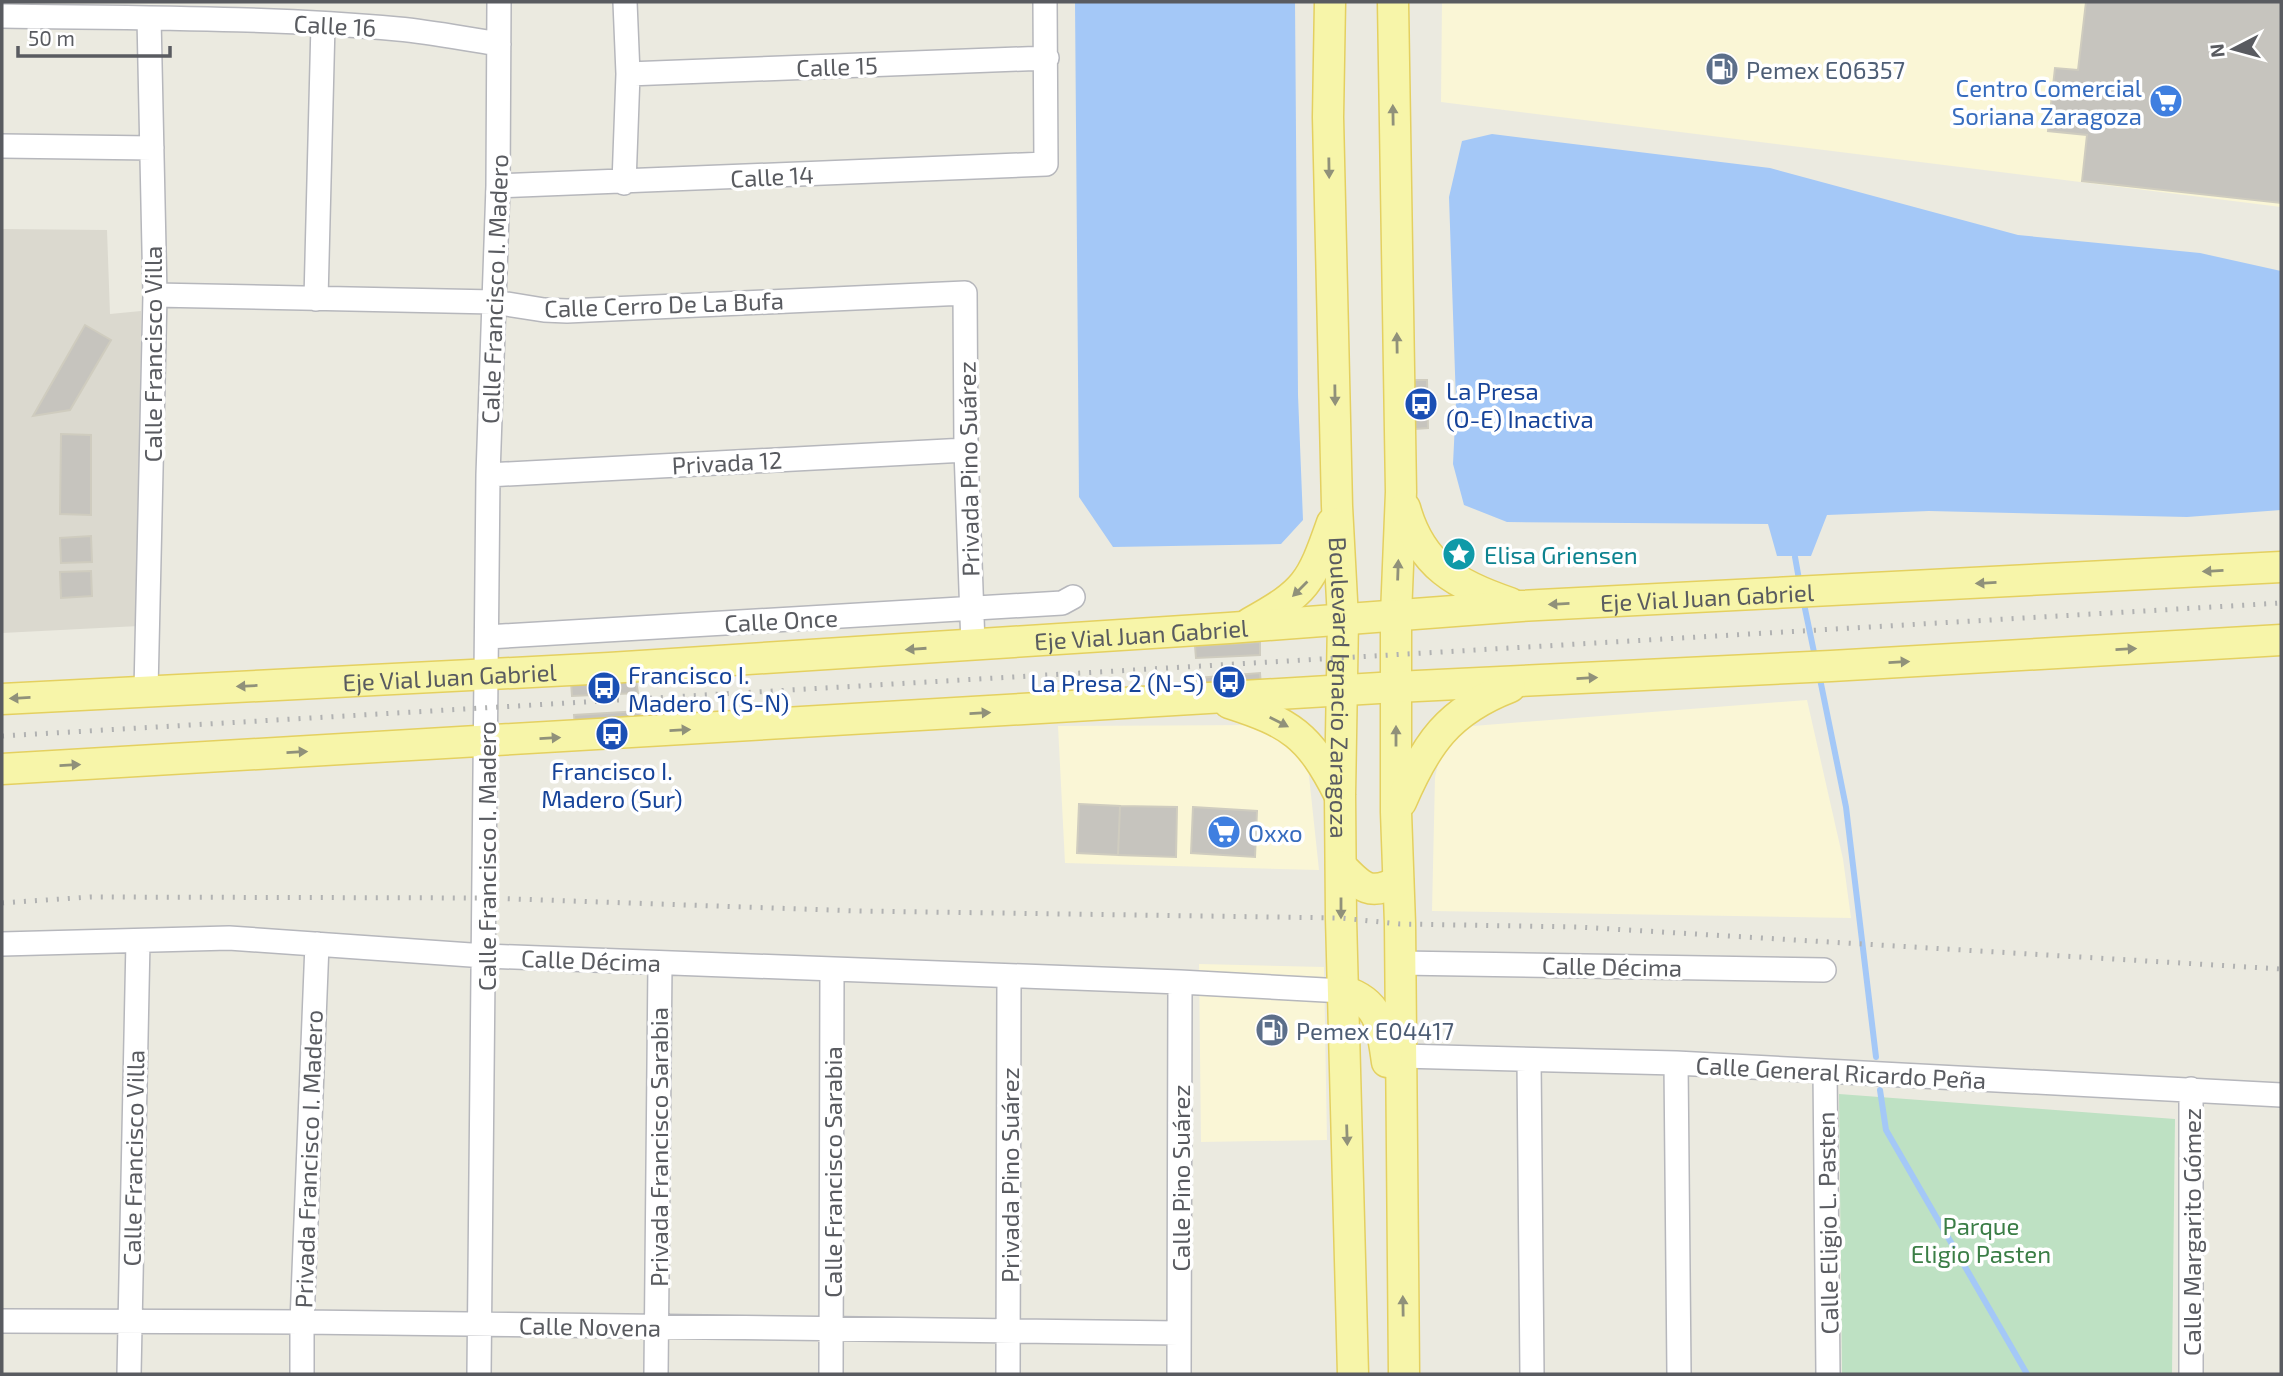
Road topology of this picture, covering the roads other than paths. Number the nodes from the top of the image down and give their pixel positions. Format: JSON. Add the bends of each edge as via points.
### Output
{"nodes":[{"id":1,"x":499,"y":2,"type":"edge"},
{"id":2,"x":625,"y":2,"type":"edge"},
{"id":3,"x":1045,"y":2,"type":"edge"},
{"id":4,"x":1330,"y":2,"type":"edge"},
{"id":5,"x":1393,"y":2,"type":"edge"},
{"id":6,"x":2,"y":16,"type":"edge"},
{"id":7,"x":149,"y":18,"type":"junction"},
{"id":8,"x":323,"y":24,"type":"junction"},
{"id":9,"x":499,"y":44,"type":"junction"},
{"id":10,"x":1046,"y":58,"type":"junction"},
{"id":11,"x":628,"y":74,"type":"junction"},
{"id":12,"x":2,"y":146,"type":"edge"},
{"id":13,"x":152,"y":148,"type":"junction"},
{"id":14,"x":624,"y":183,"type":"junction"},
{"id":15,"x":498,"y":186,"type":"junction"},
{"id":16,"x":965,"y":293,"type":"joint"},
{"id":17,"x":155,"y":295,"type":"junction"},
{"id":18,"x":316,"y":299,"type":"junction"},
{"id":19,"x":494,"y":302,"type":"junction"},
{"id":20,"x":966,"y":450,"type":"junction"},
{"id":21,"x":488,"y":475,"type":"junction"},
{"id":22,"x":1401,"y":492,"type":"junction"},
{"id":23,"x":1338,"y":506,"type":"junction"},
{"id":24,"x":2281,"y":567,"type":"edge"},
{"id":25,"x":1073,"y":597,"type":"dead end"},
{"id":26,"x":1521,"y":606,"type":"junction"},
{"id":27,"x":972,"y":609,"type":"junction"},
{"id":28,"x":1396,"y":615,"type":"junction"},
{"id":29,"x":1343,"y":619,"type":"junction"},
{"id":30,"x":1243,"y":627,"type":"junction"},
{"id":31,"x":487,"y":637,"type":"junction"},
{"id":32,"x":2281,"y":640,"type":"edge"},
{"id":33,"x":973,"y":645,"type":"junction"},
{"id":34,"x":487,"y":675,"type":"junction"},
{"id":35,"x":1526,"y":681,"type":"junction"},
{"id":36,"x":1396,"y":687,"type":"junction"},
{"id":37,"x":146,"y":690,"type":"junction"},
{"id":38,"x":1342,"y":691,"type":"junction"},
{"id":39,"x":1215,"y":698,"type":"junction"},
{"id":40,"x":2,"y":699,"type":"edge"},
{"id":41,"x":487,"y":742,"type":"junction"},
{"id":42,"x":2,"y":769,"type":"edge"},
{"id":43,"x":1340,"y":795,"type":"junction"},
{"id":44,"x":1396,"y":812,"type":"junction"},
{"id":45,"x":1341,"y":866,"type":"junction"},
{"id":46,"x":1398,"y":881,"type":"junction"},
{"id":47,"x":138,"y":941,"type":"junction"},
{"id":48,"x":2,"y":944,"type":"edge"},
{"id":49,"x":317,"y":944,"type":"junction"},
{"id":50,"x":485,"y":956,"type":"junction"},
{"id":51,"x":660,"y":963,"type":"junction"},
{"id":52,"x":1400,"y":963,"type":"junction"},
{"id":53,"x":832,"y":969,"type":"junction"},
{"id":54,"x":1824,"y":970,"type":"dead end"},
{"id":55,"x":1009,"y":976,"type":"junction"},
{"id":56,"x":1180,"y":982,"type":"junction"},
{"id":57,"x":1343,"y":991,"type":"junction"},
{"id":58,"x":1401,"y":1056,"type":"junction"},
{"id":59,"x":1529,"y":1060,"type":"junction"},
{"id":60,"x":1676,"y":1063,"type":"junction"},
{"id":61,"x":1825,"y":1071,"type":"junction"},
{"id":62,"x":2192,"y":1089,"type":"junction"},
{"id":63,"x":2281,"y":1095,"type":"edge"},
{"id":64,"x":1401,"y":1120,"type":"junction"},
{"id":65,"x":2,"y":1321,"type":"edge"},
{"id":66,"x":130,"y":1321,"type":"junction"},
{"id":67,"x":302,"y":1322,"type":"junction"},
{"id":68,"x":480,"y":1325,"type":"junction"},
{"id":69,"x":657,"y":1327,"type":"junction"},
{"id":70,"x":831,"y":1329,"type":"junction"},
{"id":71,"x":1009,"y":1331,"type":"junction"},
{"id":72,"x":1179,"y":1333,"type":"junction"},
{"id":73,"x":129,"y":1374,"type":"edge"},
{"id":74,"x":302,"y":1374,"type":"edge"},
{"id":75,"x":480,"y":1374,"type":"edge"},
{"id":76,"x":656,"y":1374,"type":"edge"},
{"id":77,"x":831,"y":1374,"type":"edge"},
{"id":78,"x":1008,"y":1374,"type":"edge"},
{"id":79,"x":1179,"y":1374,"type":"edge"},
{"id":80,"x":1353,"y":1374,"type":"edge"},
{"id":81,"x":1404,"y":1374,"type":"edge"},
{"id":82,"x":1532,"y":1374,"type":"edge"},
{"id":83,"x":1679,"y":1374,"type":"edge"},
{"id":84,"x":1828,"y":1374,"type":"edge"},
{"id":85,"x":2191,"y":1374,"type":"edge"}],
"edges":[{"from":1,"to":9,"type":"street","name":"Calle Francisco I. Madero"},
{"from":2,"to":11,"type":"street"},
{"from":3,"to":10,"type":"street"},
{"from":4,"to":23,"type":"main road","name":"Boulevard Ignacio Zaragoza","one_way":true,"via":[[1328,117]]},
{"from":22,"to":5,"type":"main road","one_way":true},
{"from":6,"to":7,"type":"street","name":"Calle 16"},
{"from":7,"to":8,"type":"street","name":"Calle 16"},
{"from":7,"to":13,"type":"street","name":"Calle Francisco Villa"},
{"from":8,"to":9,"type":"street","name":"Calle 16","via":[[400,29]]},
{"from":8,"to":18,"type":"street"},
{"from":9,"to":15,"type":"street","name":"Calle Francisco I. Madero"},
{"from":10,"to":11,"type":"street","name":"Calle 15"},
{"from":10,"to":14,"type":"street","name":"Calle 14","via":[[1046,164]]},
{"from":11,"to":14,"type":"street"},
{"from":12,"to":13,"type":"street"},
{"from":13,"to":17,"type":"street","name":"Calle Francisco Villa"},
{"from":14,"to":15,"type":"street","name":"Calle 14"},
{"from":15,"to":19,"type":"street","name":"Calle Francisco I. Madero"},
{"from":16,"to":19,"type":"street","name":"Calle Cerro De La Bufa","via":[[568,312]]},
{"from":16,"to":20,"type":"street","name":"Privada Pino Suárez"},
{"from":17,"to":18,"type":"street","name":"Calle Cerro De La Bufa"},
{"from":17,"to":37,"type":"street","name":"Calle Francisco Villa"},
{"from":18,"to":19,"type":"street","name":"Calle Cerro De La Bufa"},
{"from":19,"to":21,"type":"street","name":"Calle Francisco I. Madero"},
{"from":20,"to":21,"type":"street","name":"Privada 12"},
{"from":20,"to":27,"type":"street","name":"Privada Pino Suárez"},
{"from":21,"to":31,"type":"street","name":"Calle Francisco I. Madero"},
{"from":22,"to":26,"type":"main road","via":[[1411,530],[1432,561],[1477,592]]},
{"from":28,"to":22,"type":"main road","one_way":true},
{"from":23,"to":29,"type":"main road","name":"Boulevard Ignacio Zaragoza"},
{"from":23,"to":30,"type":"main road","one_way":true,"via":[[1308,581],[1295,596]]},
{"from":24,"to":26,"type":"main road","name":"Eje Vial Juan Gabriel","one_way":true},
{"from":25,"to":27,"type":"street","name":"Calle Once","via":[[1062,603]]},
{"from":26,"to":28,"type":"main road","name":"Eje Vial Juan Gabriel"},
{"from":27,"to":31,"type":"street","name":"Calle Once"},
{"from":27,"to":33,"type":"street","name":"Privada Pino Suárez"},
{"from":28,"to":29,"type":"main road","name":"Eje Vial Juan Gabriel"},
{"from":28,"to":36,"type":"main road"},
{"from":29,"to":30,"type":"main road","name":"Eje Vial Juan Gabriel"},
{"from":29,"to":38,"type":"main road","name":"Boulevard Ignacio Zaragoza"},
{"from":30,"to":33,"type":"main road","name":"Eje Vial Juan Gabriel"},
{"from":31,"to":34,"type":"street","name":"Calle Francisco I. Madero"},
{"from":35,"to":32,"type":"main road","one_way":true},
{"from":33,"to":34,"type":"main road","name":"Eje Vial Juan Gabriel","one_way":true},
{"from":34,"to":37,"type":"main road","name":"Eje Vial Juan Gabriel","one_way":true},
{"from":34,"to":41,"type":"street","name":"Calle Francisco I. Madero"},
{"from":35,"to":36,"type":"main road"},
{"from":35,"to":44,"type":"main road","via":[[1491,694],[1446,727],[1418,762]]},
{"from":36,"to":38,"type":"main road"},
{"from":44,"to":36,"type":"main road","one_way":true},
{"from":37,"to":40,"type":"main road","name":"Eje Vial Juan Gabriel","one_way":true},
{"from":38,"to":39,"type":"main road"},
{"from":38,"to":43,"type":"main road","name":"Boulevard Ignacio Zaragoza"},
{"from":41,"to":39,"type":"main road","one_way":true},
{"from":39,"to":43,"type":"main road","one_way":true,"via":[[1289,726],[1317,755]]},
{"from":42,"to":41,"type":"main road","one_way":true},
{"from":41,"to":50,"type":"street","name":"Calle Francisco I. Madero"},
{"from":43,"to":45,"type":"main road","name":"Boulevard Ignacio Zaragoza"},
{"from":44,"to":46,"type":"main road"},
{"from":45,"to":46,"type":"main road","via":[[1372,890]]},
{"from":45,"to":57,"type":"main road","name":"Boulevard Ignacio Zaragoza","one_way":true},
{"from":46,"to":52,"type":"main road"},
{"from":47,"to":48,"type":"street","name":"Calle Décima"},
{"from":47,"to":49,"type":"street","name":"Calle Décima","via":[[229,938]]},
{"from":47,"to":66,"type":"street","name":"Calle Francisco Villa"},
{"from":49,"to":50,"type":"street","name":"Calle Décima"},
{"from":49,"to":67,"type":"street","name":"Privada Francisco I. Madero"},
{"from":50,"to":51,"type":"street","name":"Calle Décima"},
{"from":50,"to":68,"type":"street","name":"Calle Francisco I. Madero"},
{"from":51,"to":53,"type":"street","name":"Calle Décima"},
{"from":51,"to":69,"type":"street","name":"Privada Francisco Sarabia"},
{"from":52,"to":54,"type":"street","name":"Calle Décima"},
{"from":52,"to":58,"type":"main road"},
{"from":53,"to":55,"type":"street","name":"Calle Décima"},
{"from":53,"to":70,"type":"street","name":"Calle Francisco Sarabia"},
{"from":55,"to":56,"type":"street","name":"Calle Décima"},
{"from":55,"to":71,"type":"street","name":"Privada Pino Suárez"},
{"from":56,"to":57,"type":"street","name":"Calle Décima"},
{"from":56,"to":72,"type":"street","name":"Calle Pino Suárez"},
{"from":57,"to":64,"type":"main road","via":[[1362,998],[1375,1012]]},
{"from":57,"to":80,"type":"main road","name":"Boulevard Ignacio Zaragoza","one_way":true},
{"from":58,"to":59,"type":"street","name":"Calle General Ricardo Peña"},
{"from":58,"to":64,"type":"main road"},
{"from":59,"to":60,"type":"street","name":"Calle General Ricardo Peña"},
{"from":59,"to":82,"type":"street"},
{"from":60,"to":61,"type":"street","name":"Calle General Ricardo Peña"},
{"from":60,"to":83,"type":"street"},
{"from":61,"to":62,"type":"street","name":"Calle General Ricardo Peña"},
{"from":61,"to":84,"type":"street","name":"Calle Eligio L. Pasten"},
{"from":62,"to":63,"type":"street","name":"Calle General Ricardo Peña"},
{"from":62,"to":85,"type":"street","name":"Calle Margarito Gómez"},
{"from":81,"to":64,"type":"main road","one_way":true},
{"from":65,"to":66,"type":"street","name":"Calle Novena"},
{"from":66,"to":67,"type":"street","name":"Calle Novena"},
{"from":66,"to":73,"type":"street","name":"Calle Francisco Villa"},
{"from":67,"to":68,"type":"street","name":"Calle Novena"},
{"from":67,"to":74,"type":"street","name":"Privada Francisco I. Madero"},
{"from":68,"to":69,"type":"street","name":"Calle Novena"},
{"from":68,"to":75,"type":"street","name":"Calle Francisco I. Madero"},
{"from":69,"to":70,"type":"street","name":"Calle Novena"},
{"from":69,"to":76,"type":"street","name":"Privada Francisco Sarabia"},
{"from":70,"to":71,"type":"street","name":"Calle Novena"},
{"from":70,"to":77,"type":"street","name":"Calle Francisco Sarabia"},
{"from":71,"to":72,"type":"street","name":"Calle Novena"},
{"from":71,"to":78,"type":"street","name":"Privada Pino Suárez"},
{"from":72,"to":79,"type":"street","name":"Calle Pino Suárez"}]}
